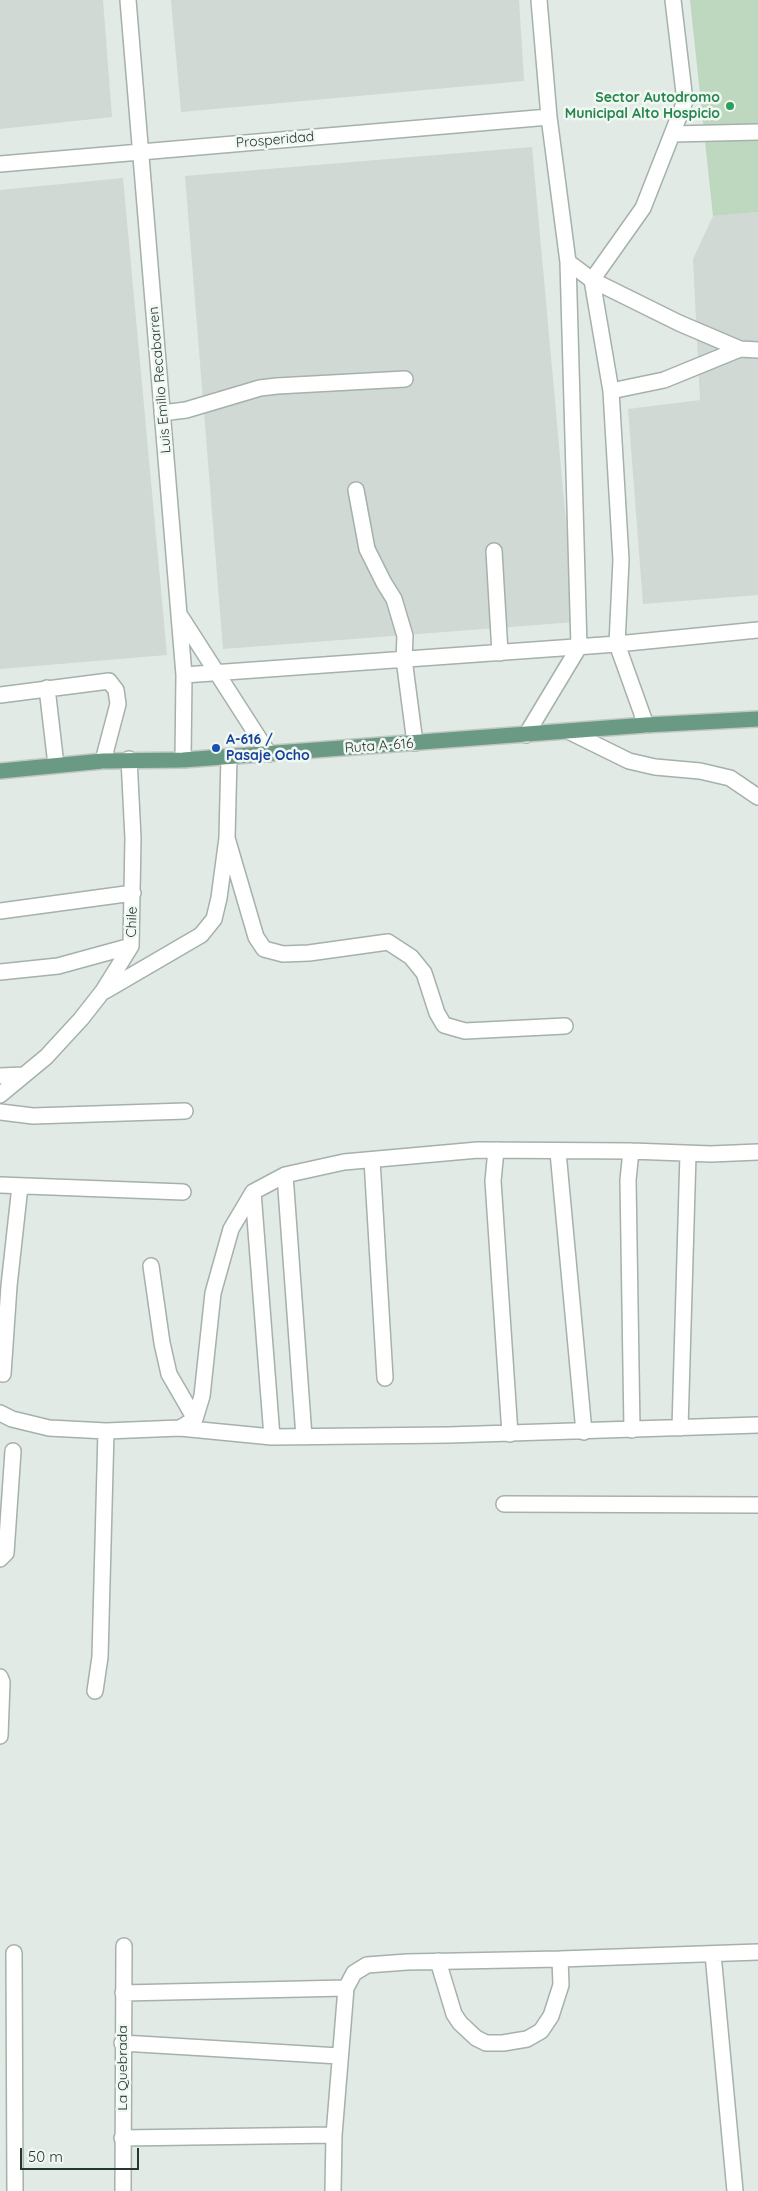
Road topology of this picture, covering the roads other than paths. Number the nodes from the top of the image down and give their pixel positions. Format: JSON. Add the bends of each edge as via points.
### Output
{"nodes":[{"id":1,"x":128,"y":0,"type":"edge"},
{"id":2,"x":539,"y":0,"type":"edge"},
{"id":3,"x":673,"y":0,"type":"edge"},
{"id":4,"x":549,"y":117,"type":"junction"},
{"id":5,"x":758,"y":132,"type":"edge"},
{"id":6,"x":673,"y":134,"type":"junction"},
{"id":7,"x":140,"y":151,"type":"junction"},
{"id":8,"x":0,"y":164,"type":"edge"},
{"id":9,"x":568,"y":262,"type":"junction"},
{"id":10,"x":592,"y":280,"type":"junction"},
{"id":11,"x":740,"y":349,"type":"junction"},
{"id":12,"x":758,"y":350,"type":"edge"},
{"id":13,"x":405,"y":379,"type":"dead end"},
{"id":14,"x":611,"y":391,"type":"junction"},
{"id":15,"x":162,"y":413,"type":"junction"},
{"id":16,"x":356,"y":490,"type":"dead end"},
{"id":17,"x":494,"y":551,"type":"dead end"},
{"id":18,"x":179,"y":613,"type":"junction"},
{"id":19,"x":758,"y":630,"type":"edge"},
{"id":20,"x":617,"y":644,"type":"junction"},
{"id":21,"x":579,"y":647,"type":"junction"},
{"id":22,"x":500,"y":652,"type":"junction"},
{"id":23,"x":404,"y":658,"type":"junction"},
{"id":24,"x":217,"y":672,"type":"junction"},
{"id":25,"x":184,"y":675,"type":"junction"},
{"id":26,"x":46,"y":688,"type":"junction"},
{"id":27,"x":0,"y":695,"type":"edge"},
{"id":28,"x":758,"y":719,"type":"edge"},
{"id":29,"x":646,"y":725,"type":"junction"},
{"id":30,"x":570,"y":732,"type":"junction"},
{"id":31,"x":526,"y":735,"type":"junction"},
{"id":32,"x":415,"y":743,"type":"junction"},
{"id":33,"x":269,"y":754,"type":"junction"},
{"id":34,"x":229,"y":756,"type":"junction"},
{"id":35,"x":128,"y":759,"type":"junction"},
{"id":36,"x":183,"y":760,"type":"junction"},
{"id":37,"x":103,"y":761,"type":"junction"},
{"id":38,"x":56,"y":765,"type":"junction"},
{"id":39,"x":0,"y":771,"type":"edge"},
{"id":40,"x":758,"y":797,"type":"edge"},
{"id":41,"x":227,"y":838,"type":"junction"},
{"id":42,"x":133,"y":893,"type":"junction"},
{"id":43,"x":0,"y":911,"type":"edge"},
{"id":44,"x":131,"y":946,"type":"junction"},
{"id":45,"x":0,"y":972,"type":"edge"},
{"id":46,"x":103,"y":991,"type":"junction"},
{"id":47,"x":565,"y":1026,"type":"dead end"},
{"id":48,"x":24,"y":1075,"type":"junction"},
{"id":49,"x":0,"y":1076,"type":"edge"},
{"id":50,"x":0,"y":1096,"type":"edge"},
{"id":51,"x":185,"y":1111,"type":"dead end"},
{"id":52,"x":0,"y":1112,"type":"edge"},
{"id":53,"x":496,"y":1150,"type":"junction"},
{"id":54,"x":631,"y":1151,"type":"junction"},
{"id":55,"x":558,"y":1152,"type":"junction"},
{"id":56,"x":758,"y":1152,"type":"edge"},
{"id":57,"x":688,"y":1154,"type":"junction"},
{"id":58,"x":372,"y":1160,"type":"junction"},
{"id":59,"x":285,"y":1175,"type":"junction"},
{"id":60,"x":0,"y":1185,"type":"edge"},
{"id":61,"x":20,"y":1186,"type":"junction"},
{"id":62,"x":182,"y":1192,"type":"dead end"},
{"id":63,"x":253,"y":1192,"type":"junction"},
{"id":64,"x":151,"y":1266,"type":"dead end"},
{"id":65,"x":3,"y":1374,"type":"dead end"},
{"id":66,"x":385,"y":1378,"type":"dead end"},
{"id":67,"x":0,"y":1412,"type":"edge"},
{"id":68,"x":196,"y":1419,"type":"junction"},
{"id":69,"x":758,"y":1425,"type":"edge"},
{"id":70,"x":180,"y":1428,"type":"junction"},
{"id":71,"x":680,"y":1428,"type":"junction"},
{"id":72,"x":632,"y":1430,"type":"junction"},
{"id":73,"x":106,"y":1431,"type":"junction"},
{"id":74,"x":584,"y":1432,"type":"junction"},
{"id":75,"x":510,"y":1434,"type":"junction"},
{"id":76,"x":272,"y":1437,"type":"junction"},
{"id":77,"x":304,"y":1437,"type":"junction"},
{"id":78,"x":13,"y":1451,"type":"dead end"},
{"id":79,"x":504,"y":1504,"type":"dead end"},
{"id":80,"x":758,"y":1506,"type":"edge"},
{"id":81,"x":0,"y":1559,"type":"edge"},
{"id":82,"x":0,"y":1677,"type":"edge"},
{"id":83,"x":95,"y":1691,"type":"dead end"},
{"id":84,"x":0,"y":1736,"type":"edge"},
{"id":85,"x":124,"y":1946,"type":"dead end"},
{"id":86,"x":758,"y":1952,"type":"edge"},
{"id":87,"x":14,"y":1953,"type":"dead end"},
{"id":88,"x":713,"y":1954,"type":"junction"},
{"id":89,"x":560,"y":1959,"type":"junction"},
{"id":90,"x":438,"y":1961,"type":"junction"},
{"id":91,"x":346,"y":1988,"type":"junction"},
{"id":92,"x":123,"y":1993,"type":"junction"},
{"id":93,"x":122,"y":2043,"type":"junction"},
{"id":94,"x":339,"y":2056,"type":"junction"},
{"id":95,"x":334,"y":2135,"type":"junction"},
{"id":96,"x":122,"y":2138,"type":"junction"},
{"id":97,"x":15,"y":2191,"type":"edge"},
{"id":98,"x":123,"y":2191,"type":"edge"},
{"id":99,"x":333,"y":2191,"type":"edge"},
{"id":100,"x":735,"y":2191,"type":"edge"}],
"edges":[{"from":1,"to":7,"type":"street","name":"Luis Emilio Recabarren"},
{"from":2,"to":4,"type":"street"},
{"from":3,"to":6,"type":"street","via":[[685,101]]},
{"from":4,"to":7,"type":"street","name":"Prosperidad"},
{"from":4,"to":9,"type":"street"},
{"from":5,"to":6,"type":"street"},
{"from":6,"to":10,"type":"street","via":[[643,208]]},
{"from":7,"to":8,"type":"street","name":"Prosperidad"},
{"from":7,"to":15,"type":"street","name":"Luis Emilio Recabarren"},
{"from":9,"to":10,"type":"street"},
{"from":9,"to":21,"type":"street"},
{"from":10,"to":11,"type":"street"},
{"from":10,"to":14,"type":"street"},
{"from":11,"to":12,"type":"street"},
{"from":11,"to":14,"type":"street","via":[[664,380]]},
{"from":13,"to":15,"type":"street","via":[[277,386],[186,410]]},
{"from":14,"to":20,"type":"street","via":[[621,560]]},
{"from":15,"to":18,"type":"street","name":"Luis Emilio Recabarren"},
{"from":16,"to":23,"type":"street","via":[[367,548],[400,617],[405,636]]},
{"from":17,"to":22,"type":"street"},
{"from":18,"to":24,"type":"street"},
{"from":18,"to":25,"type":"street","name":"Luis Emilio Recabarren"},
{"from":19,"to":20,"type":"street"},
{"from":20,"to":21,"type":"street"},
{"from":20,"to":29,"type":"street"},
{"from":21,"to":22,"type":"street"},
{"from":21,"to":31,"type":"street"},
{"from":22,"to":23,"type":"street"},
{"from":23,"to":24,"type":"street"},
{"from":23,"to":32,"type":"street"},
{"from":24,"to":25,"type":"street"},
{"from":24,"to":33,"type":"street"},
{"from":25,"to":36,"type":"street","name":"Luis Emilio Recabarren"},
{"from":26,"to":27,"type":"street"},
{"from":26,"to":37,"type":"street","via":[[109,681],[116,690],[118,704]]},
{"from":26,"to":38,"type":"street"},
{"from":28,"to":29,"type":"main road","name":"Ruta A-616"},
{"from":29,"to":30,"type":"main road","name":"Ruta A-616"},
{"from":30,"to":31,"type":"main road","name":"Ruta A-616"},
{"from":30,"to":40,"type":"street","via":[[630,762],[730,778]]},
{"from":31,"to":32,"type":"main road","name":"Ruta A-616"},
{"from":32,"to":33,"type":"main road","name":"Ruta A-616"},
{"from":33,"to":34,"type":"main road","name":"Ruta A-616"},
{"from":34,"to":36,"type":"main road","name":"Ruta A-616"},
{"from":34,"to":41,"type":"street"},
{"from":35,"to":36,"type":"main road","name":"Ruta A-616"},
{"from":35,"to":37,"type":"main road","name":"Ruta A-616"},
{"from":35,"to":42,"type":"street","name":"Chile"},
{"from":37,"to":38,"type":"main road","name":"Ruta A-616"},
{"from":38,"to":39,"type":"main road","name":"Ruta A-616"},
{"from":41,"to":46,"type":"street","via":[[214,919],[201,935]]},
{"from":41,"to":47,"type":"street","via":[[256,937],[264,949],[283,954],[309,953],[388,942],[411,957],[424,973],[444,1025],[465,1031]]},
{"from":42,"to":43,"type":"street"},
{"from":42,"to":44,"type":"street","name":"Chile"},
{"from":44,"to":45,"type":"street","via":[[58,966]]},
{"from":44,"to":46,"type":"street","name":"Chile"},
{"from":46,"to":48,"type":"street","name":"Chile","via":[[81,1020]]},
{"from":48,"to":49,"type":"street"},
{"from":48,"to":50,"type":"street","name":"Chile"},
{"from":51,"to":52,"type":"street","via":[[33,1116]]},
{"from":53,"to":55,"type":"street"},
{"from":53,"to":58,"type":"street"},
{"from":53,"to":75,"type":"street","via":[[493,1181]]},
{"from":54,"to":55,"type":"street"},
{"from":54,"to":57,"type":"street"},
{"from":54,"to":72,"type":"street","via":[[628,1180]]},
{"from":55,"to":74,"type":"street"},
{"from":56,"to":57,"type":"street"},
{"from":57,"to":71,"type":"street"},
{"from":58,"to":59,"type":"street","via":[[344,1162]]},
{"from":58,"to":66,"type":"street"},
{"from":59,"to":63,"type":"street"},
{"from":59,"to":77,"type":"street"},
{"from":60,"to":61,"type":"street"},
{"from":61,"to":62,"type":"street"},
{"from":61,"to":65,"type":"street"},
{"from":63,"to":68,"type":"street","via":[[231,1229],[213,1293],[202,1396]]},
{"from":63,"to":76,"type":"street"},
{"from":64,"to":68,"type":"street","via":[[169,1374]]},
{"from":67,"to":73,"type":"street","via":[[12,1419],[49,1428]]},
{"from":68,"to":70,"type":"street"},
{"from":69,"to":71,"type":"street"},
{"from":70,"to":73,"type":"street"},
{"from":70,"to":76,"type":"street"},
{"from":71,"to":72,"type":"street"},
{"from":72,"to":74,"type":"street"},
{"from":73,"to":83,"type":"street","via":[[100,1657]]},
{"from":74,"to":75,"type":"street"},
{"from":75,"to":77,"type":"street"},
{"from":76,"to":77,"type":"street"},
{"from":78,"to":81,"type":"street","via":[[6,1553]]},
{"from":79,"to":80,"type":"street"},
{"from":82,"to":84,"type":"street"},
{"from":85,"to":92,"type":"street","name":"La Quebrada"},
{"from":86,"to":88,"type":"street"},
{"from":87,"to":97,"type":"street"},
{"from":88,"to":89,"type":"street"},
{"from":88,"to":100,"type":"street"},
{"from":89,"to":90,"type":"street"},
{"from":89,"to":90,"type":"street","via":[[561,1986],[551,2016],[541,2031],[527,2039],[503,2043],[486,2043],[460,2023],[454,2014]]},
{"from":90,"to":91,"type":"street","via":[[367,1966],[354,1973]]},
{"from":91,"to":92,"type":"street"},
{"from":91,"to":94,"type":"street"},
{"from":92,"to":93,"type":"street","name":"La Quebrada"},
{"from":93,"to":94,"type":"street"},
{"from":93,"to":96,"type":"street","name":"La Quebrada"},
{"from":94,"to":95,"type":"street"},
{"from":95,"to":96,"type":"street"},
{"from":95,"to":99,"type":"street"},
{"from":96,"to":98,"type":"street","name":"La Quebrada"}]}
